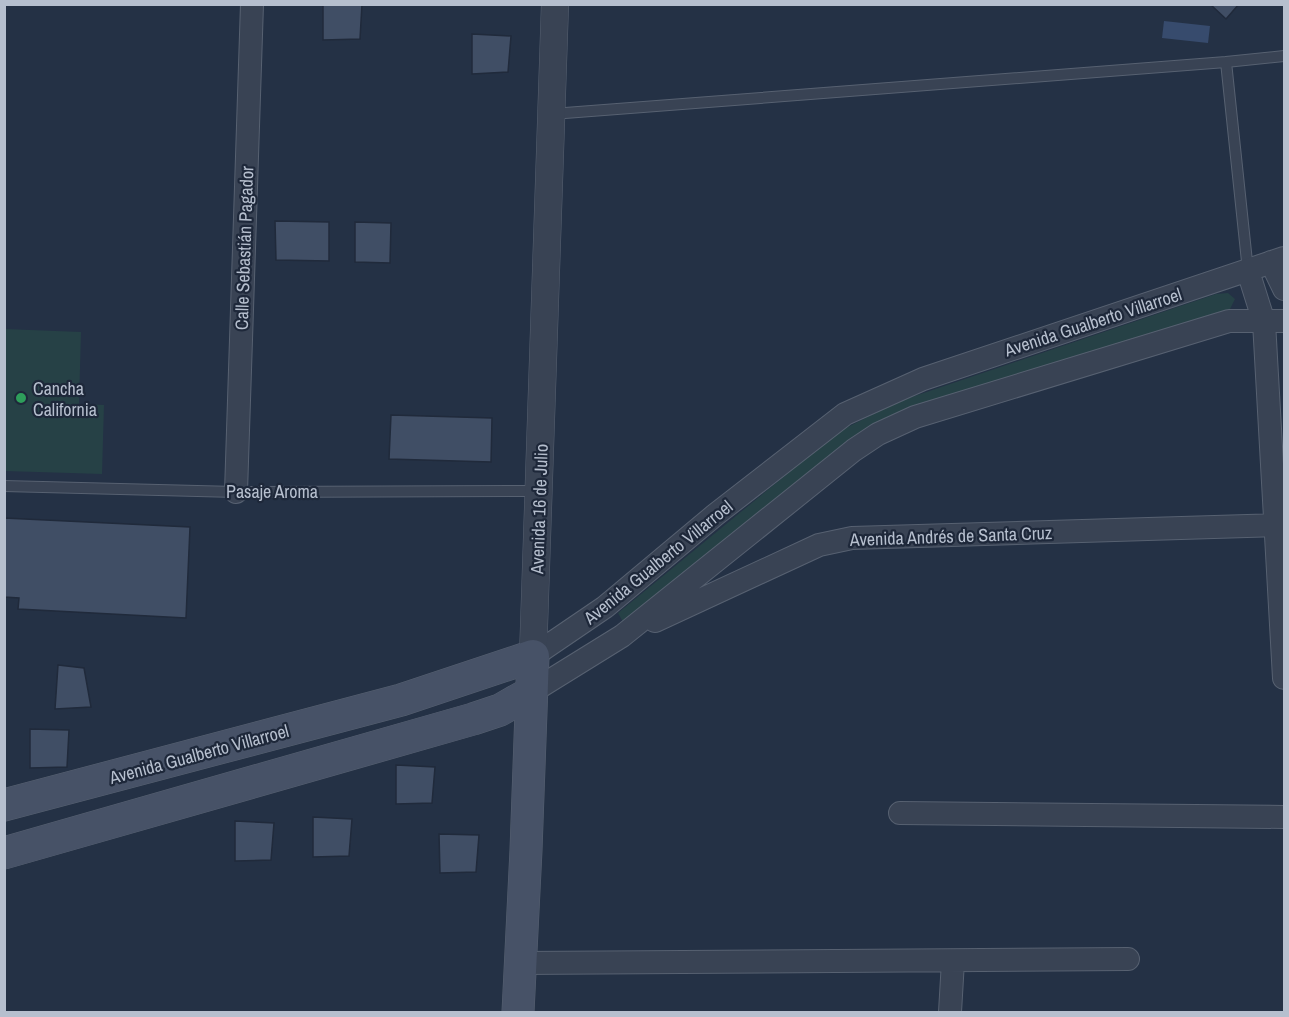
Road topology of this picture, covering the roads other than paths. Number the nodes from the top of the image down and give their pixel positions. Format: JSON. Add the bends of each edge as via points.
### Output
{"nodes":[{"id":1,"x":252,"y":4,"type":"edge"},
{"id":2,"x":555,"y":4,"type":"edge"},
{"id":3,"x":1284,"y":56,"type":"edge"},
{"id":4,"x":1226,"y":62,"type":"junction"},
{"id":5,"x":551,"y":114,"type":"junction"},
{"id":6,"x":1278,"y":260,"type":"edge"},
{"id":7,"x":1248,"y":271,"type":"junction"},
{"id":8,"x":1284,"y":289,"type":"edge"},
{"id":9,"x":1274,"y":321,"type":"edge"},
{"id":10,"x":4,"y":486,"type":"edge"},
{"id":11,"x":540,"y":491,"type":"junction"},
{"id":12,"x":236,"y":492,"type":"junction"},
{"id":13,"x":1280,"y":536,"type":"edge"},
{"id":14,"x":622,"y":636,"type":"junction"},
{"id":15,"x":532,"y":656,"type":"junction"},
{"id":16,"x":1284,"y":678,"type":"edge"},
{"id":17,"x":530,"y":693,"type":"junction"},
{"id":18,"x":4,"y":805,"type":"edge"},
{"id":19,"x":900,"y":813,"type":"dead end"},
{"id":20,"x":1284,"y":817,"type":"edge"},
{"id":21,"x":4,"y":853,"type":"edge"},
{"id":22,"x":1128,"y":959,"type":"dead end"},
{"id":23,"x":953,"y":961,"type":"junction"},
{"id":24,"x":520,"y":963,"type":"junction"},
{"id":25,"x":518,"y":1012,"type":"edge"},
{"id":26,"x":950,"y":1012,"type":"edge"}],
"edges":[{"from":1,"to":12,"type":"street","name":"Calle Sebastián Pagador"},
{"from":2,"to":5,"type":"street","name":"Avenida 16 de Julio"},
{"from":3,"to":4,"type":"lane"},
{"from":4,"to":5,"type":"lane"},
{"from":4,"to":7,"type":"lane"},
{"from":5,"to":11,"type":"street","name":"Avenida 16 de Julio"},
{"from":6,"to":7,"type":"street","name":"Avenida Gualberto Villarroel"},
{"from":6,"to":8,"type":"street"},
{"from":7,"to":9,"type":"street"},
{"from":7,"to":15,"type":"street","name":"Avenida Gualberto Villarroel","via":[[922,379],[845,414],[604,607]]},
{"from":9,"to":13,"type":"street"},
{"from":9,"to":14,"type":"street","name":"Avenida Gualberto Villarroel","via":[[1229,321],[915,417],[878,434]]},
{"from":10,"to":12,"type":"lane","name":"Pasaje Aroma"},
{"from":11,"to":12,"type":"lane","name":"Pasaje Aroma"},
{"from":11,"to":15,"type":"street","name":"Avenida 16 de Julio"},
{"from":13,"to":14,"type":"street","name":"Avenida Andrés de Santa Cruz","via":[[852,538],[819,545]]},
{"from":13,"to":16,"type":"street"},
{"from":14,"to":15,"type":"street","name":"Avenida Andrés de Santa Cruz"},
{"from":14,"to":17,"type":"street","name":"Avenida Gualberto Villarroel"},
{"from":15,"to":17,"type":"main road","name":"Avenida 16 de Julio"},
{"from":15,"to":18,"type":"main road","name":"Avenida Gualberto Villarroel","via":[[401,700]]},
{"from":17,"to":21,"type":"main road","name":"Avenida Gualberto Villarroel","via":[[500,710],[473,719]]},
{"from":17,"to":24,"type":"main road","name":"Avenida 16 de Julio"},
{"from":19,"to":20,"type":"street"},
{"from":22,"to":23,"type":"street"},
{"from":23,"to":24,"type":"street"},
{"from":23,"to":26,"type":"street"},
{"from":24,"to":25,"type":"main road","name":"Avenida 16 de Julio"}]}
